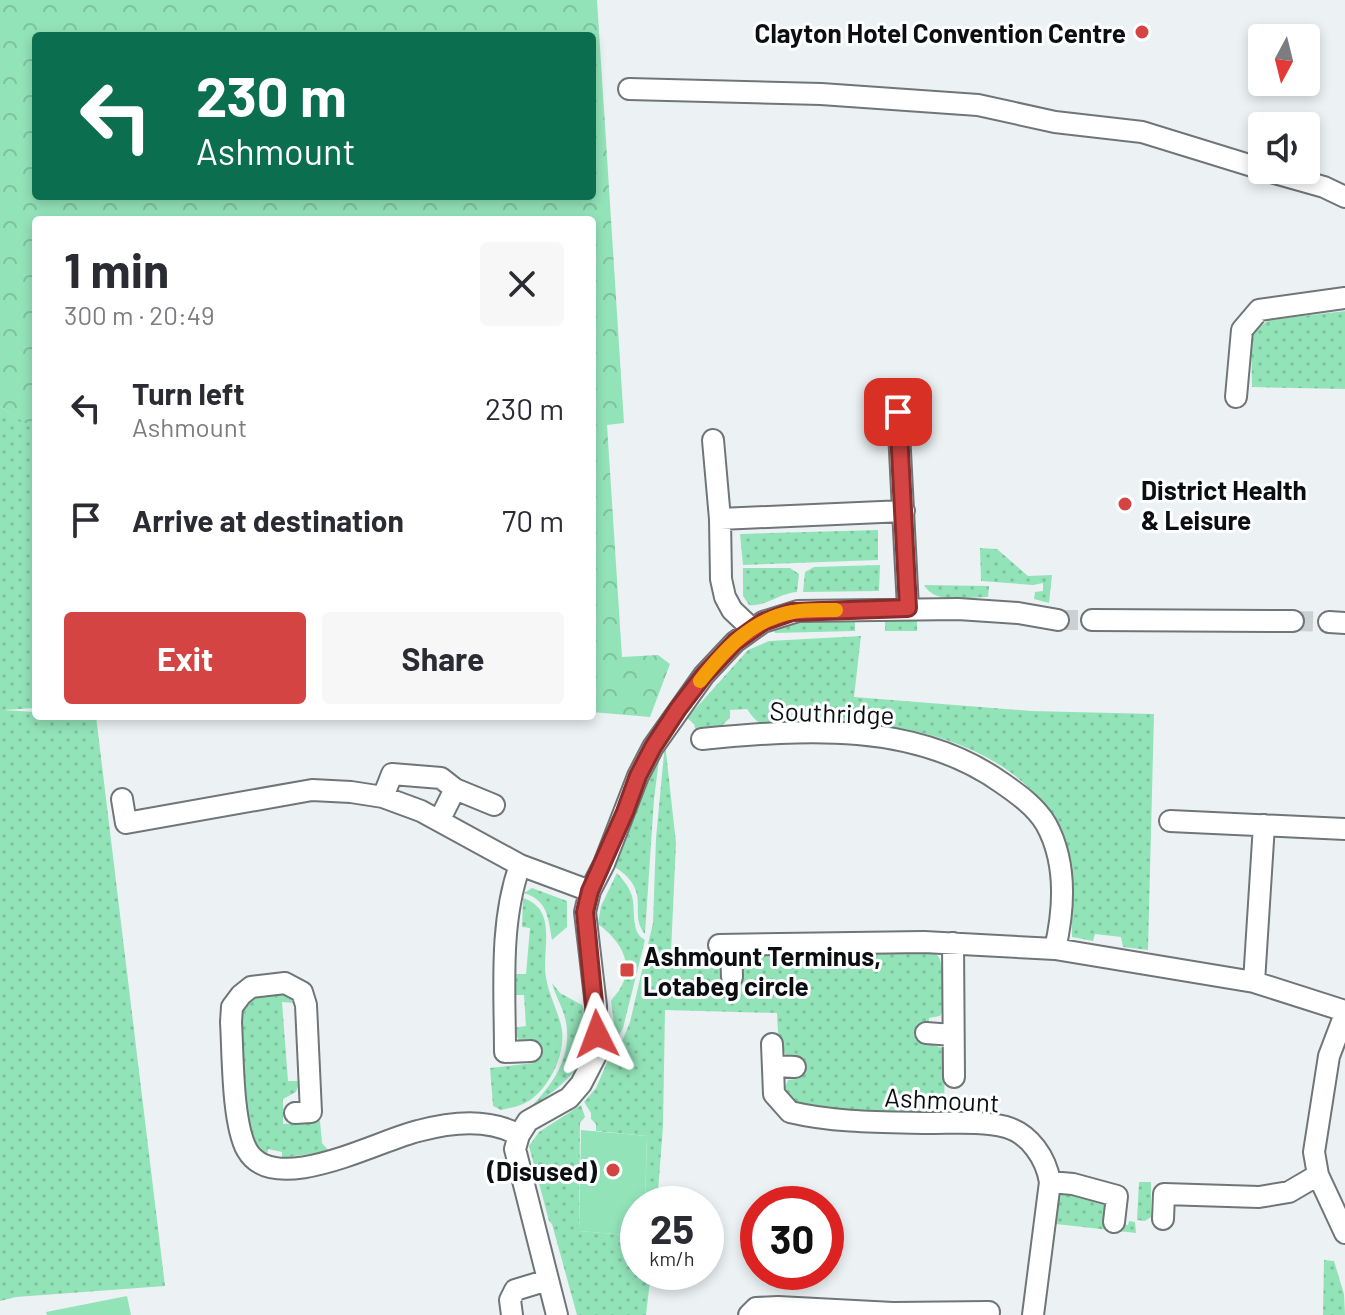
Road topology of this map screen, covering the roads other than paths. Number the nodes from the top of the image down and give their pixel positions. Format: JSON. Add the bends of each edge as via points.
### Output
{"nodes":[{"id":1,"x":629,"y":89,"type":"dead end"},
{"id":2,"x":1248,"y":165,"type":"edge"},
{"id":3,"x":1313,"y":184,"type":"edge"},
{"id":4,"x":1345,"y":197,"type":"edge"},
{"id":5,"x":1345,"y":298,"type":"edge"},
{"id":6,"x":1236,"y":397,"type":"dead end"},
{"id":7,"x":898,"y":412,"type":"dead end"},
{"id":8,"x":713,"y":440,"type":"dead end"},
{"id":9,"x":904,"y":511,"type":"junction"},
{"id":10,"x":720,"y":519,"type":"junction"},
{"id":11,"x":908,"y":608,"type":"junction"},
{"id":12,"x":1058,"y":620,"type":"tunnel mouth"},
{"id":13,"x":1092,"y":620,"type":"tunnel mouth"},
{"id":14,"x":1293,"y":621,"type":"tunnel mouth"},
{"id":15,"x":751,"y":628,"type":"junction"},
{"id":16,"x":702,"y":739,"type":"dead end"},
{"id":17,"x":455,"y":789,"type":"junction"},
{"id":18,"x":383,"y":797,"type":"junction"},
{"id":19,"x":122,"y":799,"type":"dead end"},
{"id":20,"x":494,"y":805,"type":"dead end"},
{"id":21,"x":440,"y":819,"type":"junction"},
{"id":22,"x":1170,"y":821,"type":"dead end"},
{"id":23,"x":1264,"y":825,"type":"junction"},
{"id":24,"x":1345,"y":829,"type":"edge"},
{"id":25,"x":520,"y":865,"type":"junction"},
{"id":26,"x":590,"y":891,"type":"junction"},
{"id":27,"x":953,"y":943,"type":"junction"},
{"id":28,"x":1055,"y":949,"type":"junction"},
{"id":29,"x":732,"y":977,"type":"dead end"},
{"id":30,"x":1254,"y":982,"type":"junction"},
{"id":31,"x":1345,"y":1013,"type":"edge"},
{"id":32,"x":926,"y":1033,"type":"dead end"},
{"id":33,"x":953,"y":1035,"type":"junction"},
{"id":34,"x":772,"y":1044,"type":"dead end"},
{"id":35,"x":531,"y":1051,"type":"dead end"},
{"id":36,"x":774,"y":1066,"type":"junction"},
{"id":37,"x":795,"y":1067,"type":"dead end"},
{"id":38,"x":954,"y":1077,"type":"dead end"},
{"id":39,"x":295,"y":1113,"type":"dead end"},
{"id":40,"x":519,"y":1135,"type":"junction"},
{"id":41,"x":1318,"y":1175,"type":"junction"},
{"id":42,"x":1050,"y":1182,"type":"junction"},
{"id":43,"x":1163,"y":1219,"type":"dead end"},
{"id":44,"x":1114,"y":1222,"type":"dead end"},
{"id":45,"x":1345,"y":1231,"type":"edge"},
{"id":46,"x":548,"y":1280,"type":"junction"},
{"id":47,"x":989,"y":1312,"type":"dead end"},
{"id":48,"x":951,"y":1314,"type":"edge"},
{"id":49,"x":512,"y":1315,"type":"edge"},
{"id":50,"x":557,"y":1315,"type":"edge"},
{"id":51,"x":749,"y":1315,"type":"edge"},
{"id":52,"x":1033,"y":1315,"type":"edge"}],
"edges":[{"from":1,"to":2,"type":"street","via":[[978,105],[1055,122],[1142,132]]},
{"from":3,"to":4,"type":"street"},
{"from":5,"to":6,"type":"street","via":[[1259,310],[1242,330]]},
{"from":7,"to":9,"type":"street"},
{"from":8,"to":10,"type":"street"},
{"from":9,"to":10,"type":"street"},
{"from":9,"to":11,"type":"street"},
{"from":10,"to":15,"type":"street","via":[[725,597]]},
{"from":11,"to":12,"type":"street"},
{"from":11,"to":15,"type":"street","via":[[792,612]]},
{"from":13,"to":14,"type":"street"},
{"from":15,"to":26,"type":"street","via":[[704,675],[653,747]]},
{"from":16,"to":28,"type":"street","name":"Southridge","via":[[743,726],[868,734],[914,741],[958,756],[992,776],[1022,797],[1046,824],[1063,905]]},
{"from":17,"to":18,"type":"street","via":[[441,778],[392,774]]},
{"from":17,"to":20,"type":"street"},
{"from":17,"to":21,"type":"street"},
{"from":18,"to":19,"type":"street","via":[[312,790],[126,823]]},
{"from":18,"to":21,"type":"street"},
{"from":21,"to":25,"type":"street"},
{"from":22,"to":23,"type":"street"},
{"from":23,"to":24,"type":"street"},
{"from":23,"to":30,"type":"street"},
{"from":25,"to":26,"type":"street"},
{"from":25,"to":35,"type":"street","via":[[511,890],[505,1052]]},
{"from":26,"to":40,"type":"street","via":[[585,912],[596,1055],[569,1098],[528,1121]]},
{"from":27,"to":28,"type":"street"},
{"from":27,"to":29,"type":"street","via":[[725,945]]},
{"from":27,"to":33,"type":"street"},
{"from":28,"to":30,"type":"street"},
{"from":30,"to":31,"type":"street"},
{"from":31,"to":41,"type":"street","via":[[1329,1056],[1314,1152]]},
{"from":32,"to":33,"type":"street"},
{"from":33,"to":38,"type":"street"},
{"from":34,"to":36,"type":"street","name":"Ashmount"},
{"from":36,"to":37,"type":"street"},
{"from":36,"to":42,"type":"street","name":"Ashmount","via":[[774,1094],[790,1112],[849,1121],[1008,1127],[1040,1153]]},
{"from":39,"to":40,"type":"street","via":[[311,1112],[302,992],[285,983],[251,987],[232,1007],[231,1022],[238,1117],[247,1150],[260,1164],[273,1169],[306,1167],[417,1131],[467,1123],[503,1126]]},
{"from":40,"to":46,"type":"street","via":[[515,1149]]},
{"from":41,"to":43,"type":"street","via":[[1289,1192],[1259,1197],[1164,1194]]},
{"from":41,"to":45,"type":"street"},
{"from":42,"to":44,"type":"street","via":[[1117,1196]]},
{"from":42,"to":52,"type":"street"},
{"from":46,"to":49,"type":"street","via":[[515,1290]]},
{"from":46,"to":50,"type":"street"},
{"from":47,"to":48,"type":"street"},
{"from":48,"to":51,"type":"street","via":[[778,1307],[756,1308]]}]}
